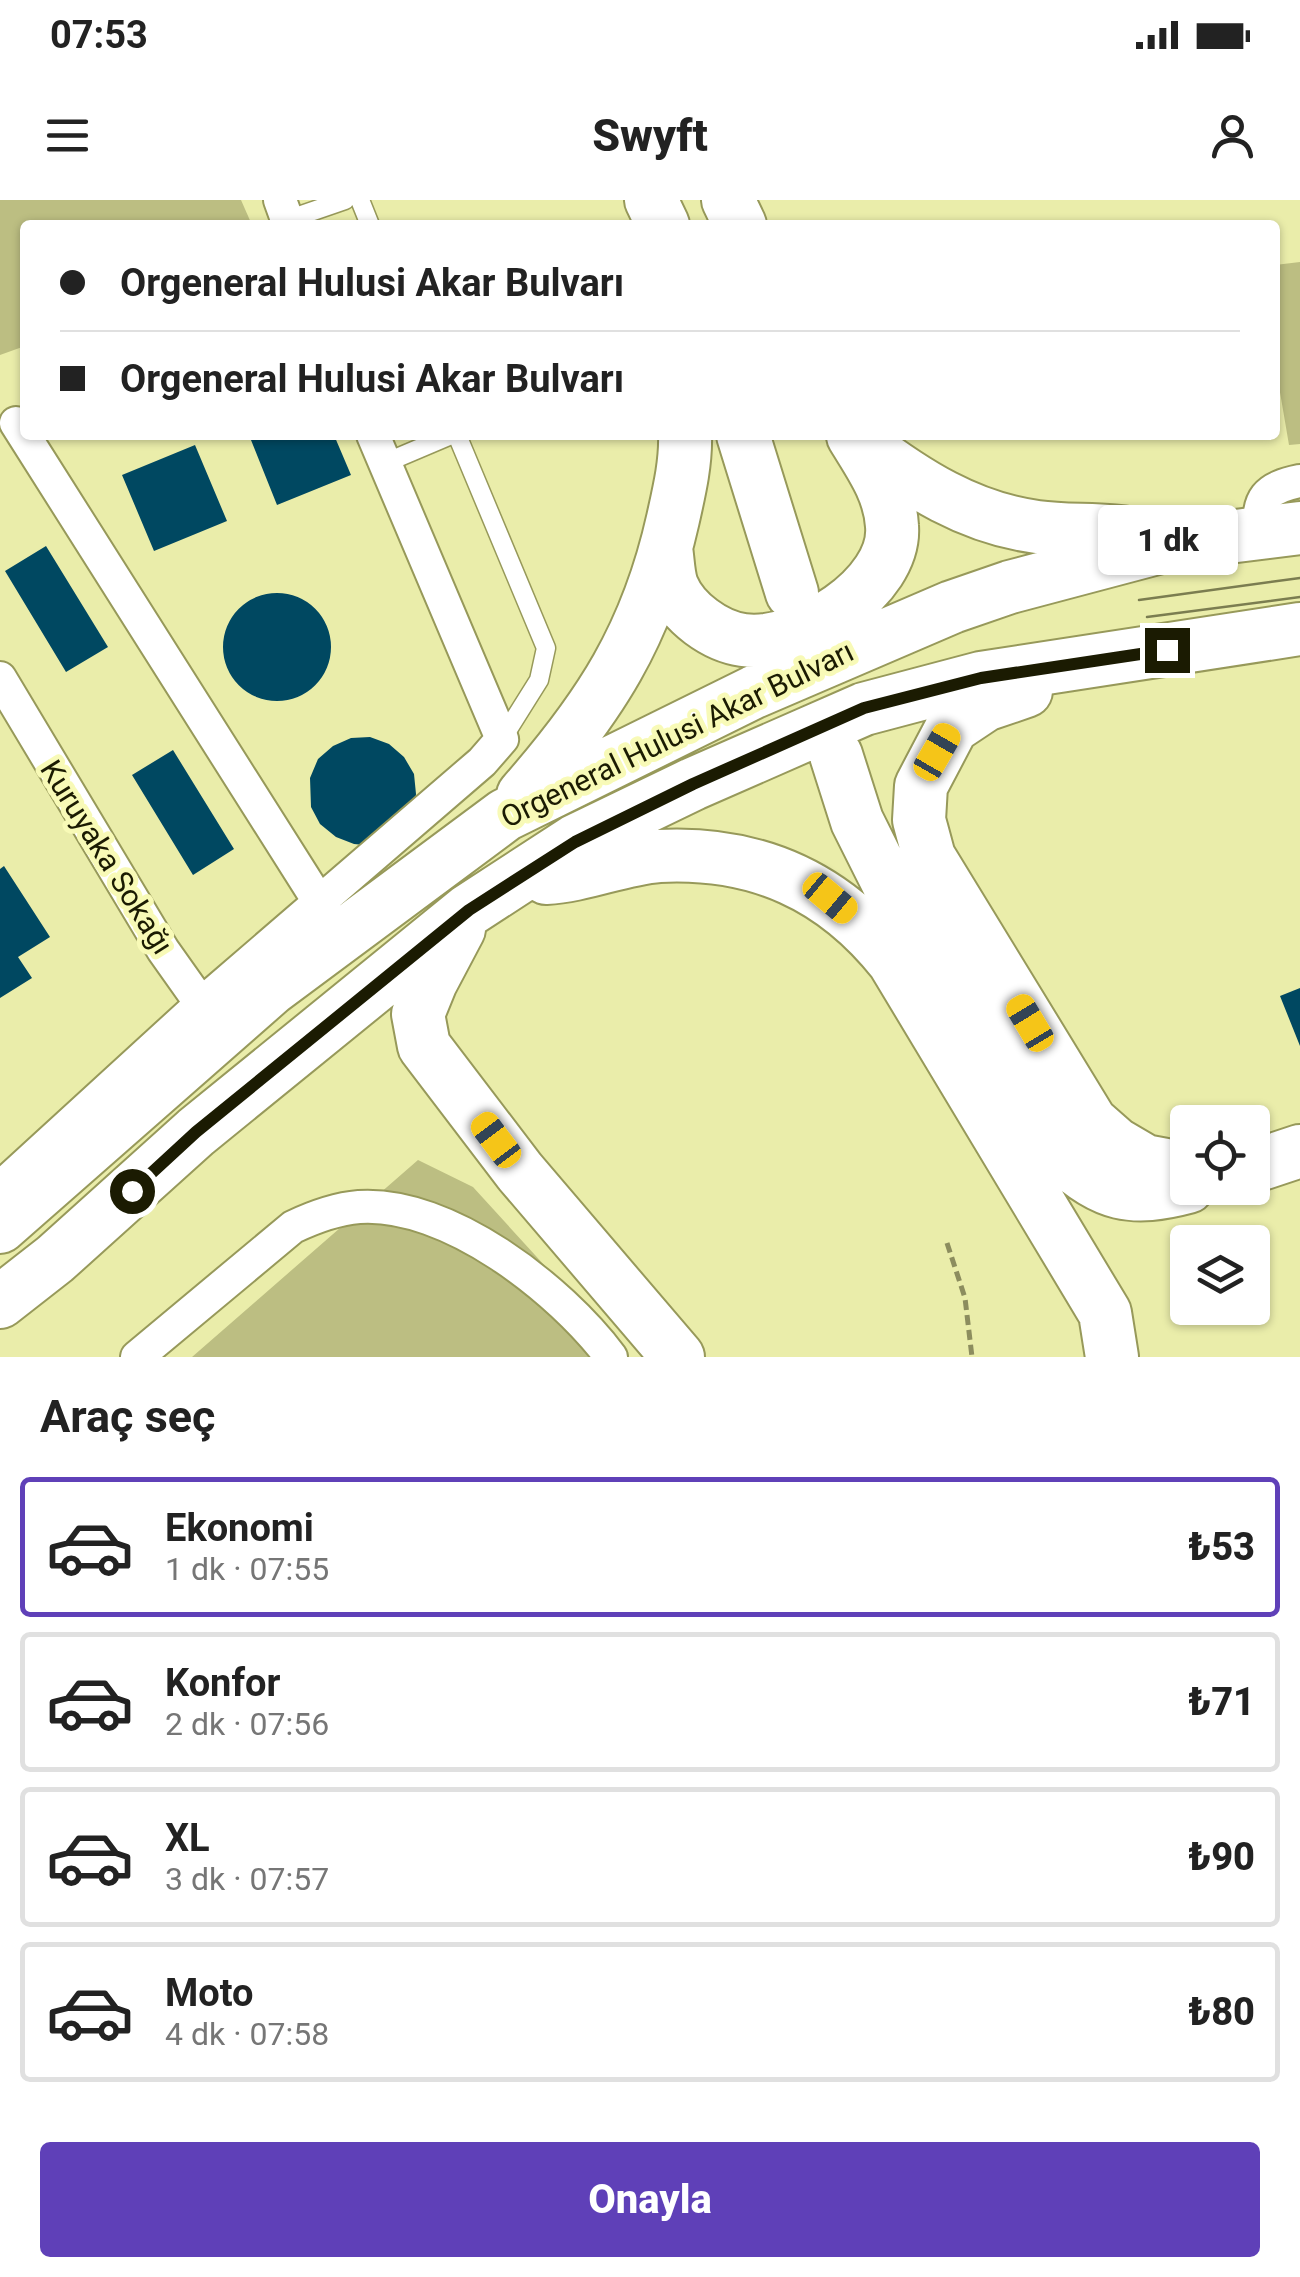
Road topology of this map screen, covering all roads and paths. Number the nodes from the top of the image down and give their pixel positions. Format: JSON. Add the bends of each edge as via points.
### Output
{"nodes":[{"id":1,"x":344,"y":200,"type":"edge"},
{"id":2,"x":285,"y":215,"type":"edge"},
{"id":3,"x":25,"y":440,"type":"edge"},
{"id":4,"x":427,"y":440,"type":"edge"},
{"id":5,"x":456,"y":440,"type":"edge"},
{"id":6,"x":684,"y":440,"type":"edge"},
{"id":7,"x":745,"y":440,"type":"edge"},
{"id":8,"x":855,"y":440,"type":"edge"},
{"id":9,"x":859,"y":440,"type":"edge"},
{"id":10,"x":379,"y":449,"type":"edge"},
{"id":11,"x":1300,"y":481,"type":"edge"},
{"id":12,"x":1286,"y":530,"type":"edge"},
{"id":13,"x":1172,"y":544,"type":"junction"},
{"id":14,"x":666,"y":548,"type":"junction"},
{"id":15,"x":792,"y":593,"type":"dead end"},
{"id":16,"x":1293,"y":632,"type":"edge"},
{"id":17,"x":1130,"y":656,"type":"junction"},
{"id":18,"x":0,"y":678,"type":"edge"},
{"id":19,"x":12,"y":730,"type":"edge"},
{"id":20,"x":502,"y":740,"type":"junction"},
{"id":21,"x":836,"y":755,"type":"dead end"},
{"id":22,"x":506,"y":815,"type":"junction"},
{"id":23,"x":514,"y":880,"type":"junction"},
{"id":24,"x":469,"y":910,"type":"junction"},
{"id":25,"x":330,"y":918,"type":"junction"},
{"id":26,"x":211,"y":1018,"type":"junction"},
{"id":27,"x":1300,"y":1151,"type":"edge"},
{"id":28,"x":1061,"y":1156,"type":"junction"},
{"id":29,"x":1270,"y":1161,"type":"edge"},
{"id":30,"x":1170,"y":1166,"type":"edge"},
{"id":31,"x":0,"y":1188,"type":"edge"},
{"id":32,"x":1170,"y":1190,"type":"edge"},
{"id":33,"x":0,"y":1227,"type":"edge"},
{"id":34,"x":947,"y":1243,"type":"dead end"},
{"id":35,"x":0,"y":1302,"type":"edge"},
{"id":36,"x":136,"y":1357,"type":"edge"},
{"id":37,"x":611,"y":1357,"type":"edge"},
{"id":38,"x":678,"y":1357,"type":"edge"},
{"id":39,"x":972,"y":1357,"type":"edge"},
{"id":40,"x":1113,"y":1357,"type":"edge"}],
"edges":[{"from":1,"to":2,"type":"lane"},
{"from":3,"to":25,"type":"street"},
{"from":4,"to":10,"type":"lane"},
{"from":5,"to":20,"type":"lane","via":[[546,648],[539,680]]},
{"from":6,"to":14,"type":"main road"},
{"from":7,"to":15,"type":"main road"},
{"from":8,"to":14,"type":"main road","via":[[884,486],[893,528],[885,560],[842,610],[775,638],[744,640],[711,629],[672,586]]},
{"from":9,"to":13,"type":"main road","via":[[940,498],[989,516],[1032,527],[1129,532]]},
{"from":10,"to":20,"type":"street"},
{"from":11,"to":12,"type":"street","via":[[1272,488],[1258,513]]},
{"from":12,"to":13,"type":"main road","name":"Orgeneral Hulusi Akar Bulvarı"},
{"from":13,"to":22,"type":"main road","name":"Orgeneral Hulusi Akar Bulvarı","via":[[1010,587],[878,636]]},
{"from":14,"to":22,"type":"main road","via":[[636,635],[598,702]]},
{"from":16,"to":17,"type":"main road","name":"Orgeneral Hulusi Akar Bulvarı"},
{"from":17,"to":23,"type":"main road","name":"Orgeneral Hulusi Akar Bulvarı","via":[[981,678],[864,708],[647,806]]},
{"from":17,"to":30,"type":"main road","via":[[985,704],[952,727],[921,786],[919,820],[928,857],[1090,1122],[1145,1161]]},
{"from":18,"to":19,"type":"street","name":"Kuruyaka Sokağı"},
{"from":19,"to":26,"type":"street","name":"Kuruyaka Sokağı"},
{"from":20,"to":25,"type":"street"},
{"from":21,"to":28,"type":"main road","via":[[857,821],[888,883]]},
{"from":22,"to":25,"type":"main road","name":"Orgeneral Hulusi Akar Bulvarı"},
{"from":23,"to":24,"type":"main road","name":"Orgeneral Hulusi Akar Bulvarı"},
{"from":23,"to":40,"type":"main road","via":[[659,856],[719,858],[772,870],[830,898],[894,962],[1105,1313]]},
{"from":24,"to":35,"type":"main road","name":"Orgeneral Hulusi Akar Bulvarı"},
{"from":24,"to":38,"type":"main road","via":[[418,1014],[424,1046],[520,1172]]},
{"from":25,"to":26,"type":"main road","name":"Orgeneral Hulusi Akar Bulvarı"},
{"from":26,"to":31,"type":"street"},
{"from":26,"to":33,"type":"main road","name":"Orgeneral Hulusi Akar Bulvarı"},
{"from":27,"to":29,"type":"main road"},
{"from":28,"to":32,"type":"main road","via":[[1084,1179],[1120,1192]]},
{"from":28,"to":40,"type":"main road","via":[[1067,1192],[1125,1299]]},
{"from":34,"to":39,"type":"path","via":[[965,1298]]},
{"from":36,"to":37,"type":"street","via":[[292,1227],[336,1210],[369,1207],[420,1216],[497,1252],[573,1312]]}]}
